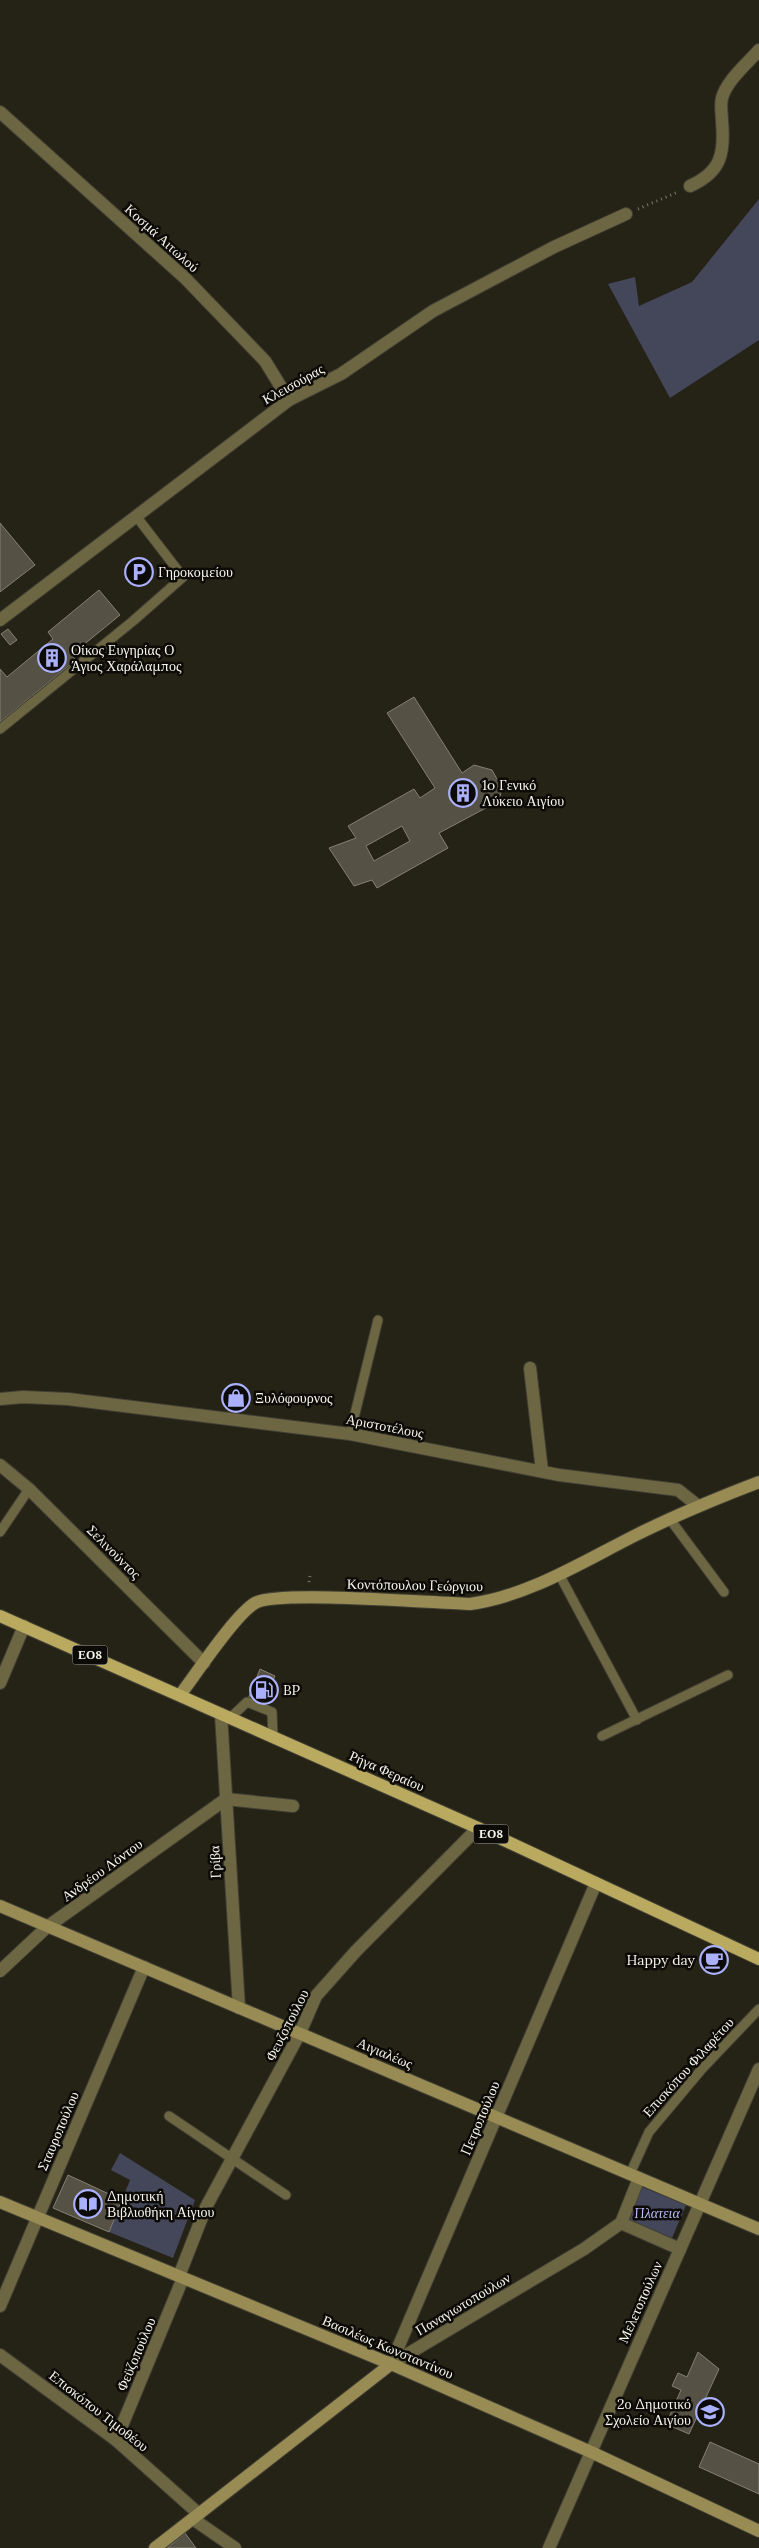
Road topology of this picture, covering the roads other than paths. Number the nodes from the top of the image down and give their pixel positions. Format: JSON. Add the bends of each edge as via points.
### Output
{"nodes":[{"id":1,"x":759,"y":50,"type":"edge"},
{"id":2,"x":0,"y":112,"type":"edge"},
{"id":3,"x":690,"y":186,"type":"road end"},
{"id":4,"x":626,"y":214,"type":"road end"},
{"id":5,"x":288,"y":400,"type":"junction"},
{"id":6,"x":136,"y":516,"type":"junction"},
{"id":7,"x":0,"y":620,"type":"edge"},
{"id":8,"x":0,"y":729,"type":"edge"},
{"id":9,"x":378,"y":1320,"type":"dead end"},
{"id":10,"x":530,"y":1368,"type":"dead end"},
{"id":11,"x":0,"y":1399,"type":"edge"},
{"id":12,"x":350,"y":1434,"type":"junction"},
{"id":13,"x":0,"y":1465,"type":"edge"},
{"id":14,"x":542,"y":1471,"type":"junction"},
{"id":15,"x":759,"y":1482,"type":"edge"},
{"id":16,"x":29,"y":1489,"type":"junction"},
{"id":17,"x":697,"y":1505,"type":"junction"},
{"id":18,"x":669,"y":1518,"type":"junction"},
{"id":19,"x":0,"y":1532,"type":"edge"},
{"id":20,"x":559,"y":1574,"type":"junction"},
{"id":21,"x":724,"y":1592,"type":"dead end"},
{"id":22,"x":0,"y":1616,"type":"edge"},
{"id":23,"x":24,"y":1626,"type":"junction"},
{"id":24,"x":204,"y":1663,"type":"junction"},
{"id":25,"x":728,"y":1675,"type":"dead end"},
{"id":26,"x":0,"y":1683,"type":"edge"},
{"id":27,"x":180,"y":1695,"type":"junction"},
{"id":28,"x":226,"y":1716,"type":"junction"},
{"id":29,"x":637,"y":1720,"type":"junction"},
{"id":30,"x":602,"y":1736,"type":"dead end"},
{"id":31,"x":273,"y":1737,"type":"junction"},
{"id":32,"x":226,"y":1799,"type":"junction"},
{"id":33,"x":293,"y":1806,"type":"dead end"},
{"id":34,"x":478,"y":1828,"type":"junction"},
{"id":35,"x":596,"y":1883,"type":"junction"},
{"id":36,"x":0,"y":1906,"type":"edge"},
{"id":37,"x":47,"y":1927,"type":"junction"},
{"id":38,"x":759,"y":1959,"type":"edge"},
{"id":39,"x":144,"y":1967,"type":"junction"},
{"id":40,"x":0,"y":1971,"type":"edge"},
{"id":41,"x":239,"y":2008,"type":"junction"},
{"id":42,"x":759,"y":2009,"type":"edge"},
{"id":43,"x":300,"y":2033,"type":"junction"},
{"id":44,"x":759,"y":2069,"type":"edge"},
{"id":45,"x":169,"y":2116,"type":"dead end"},
{"id":46,"x":496,"y":2117,"type":"junction"},
{"id":47,"x":234,"y":2159,"type":"junction"},
{"id":48,"x":635,"y":2176,"type":"junction"},
{"id":49,"x":286,"y":2195,"type":"dead end"},
{"id":50,"x":0,"y":2202,"type":"edge"},
{"id":51,"x":700,"y":2204,"type":"junction"},
{"id":52,"x":37,"y":2218,"type":"junction"},
{"id":53,"x":621,"y":2223,"type":"junction"},
{"id":54,"x":759,"y":2229,"type":"edge"},
{"id":55,"x":680,"y":2249,"type":"junction"},
{"id":56,"x":181,"y":2277,"type":"junction"},
{"id":57,"x":0,"y":2306,"type":"edge"},
{"id":58,"x":0,"y":2355,"type":"edge"},
{"id":59,"x":391,"y":2364,"type":"junction"},
{"id":60,"x":116,"y":2440,"type":"junction"},
{"id":61,"x":591,"y":2452,"type":"junction"},
{"id":62,"x":196,"y":2516,"type":"junction"},
{"id":63,"x":759,"y":2531,"type":"edge"},
{"id":64,"x":155,"y":2548,"type":"edge"},
{"id":65,"x":235,"y":2548,"type":"edge"},
{"id":66,"x":549,"y":2548,"type":"edge"}],
"edges":[{"from":1,"to":3,"type":"street","via":[[726,88],[721,100],[720,162],[706,179]]},
{"from":2,"to":5,"type":"street","name":"Κοσμά Αιτωλού","via":[[185,278],[265,362]]},
{"from":4,"to":5,"type":"street","name":"Κλεισούρας","via":[[554,247],[433,310],[341,374]]},
{"from":5,"to":6,"type":"street","name":"Κλεισούρας"},
{"from":6,"to":7,"type":"street","name":"Κλεισούρας"},
{"from":6,"to":8,"type":"lane","via":[[183,577]]},
{"from":9,"to":12,"type":"lane"},
{"from":10,"to":14,"type":"street"},
{"from":11,"to":12,"type":"street","name":"Αριστοτέλους","via":[[68,1399]]},
{"from":12,"to":14,"type":"street","name":"Αριστοτέλους"},
{"from":13,"to":16,"type":"street","name":"Σελινούντος"},
{"from":14,"to":17,"type":"street","name":"Αριστοτέλους","via":[[678,1490]]},
{"from":15,"to":17,"type":"street","name":"Κοντόπουλου Γεώργιου"},
{"from":16,"to":19,"type":"lane"},
{"from":16,"to":24,"type":"street","name":"Σελινούντος"},
{"from":17,"to":18,"type":"street","name":"Κοντόπουλου Γεώργιου"},
{"from":18,"to":20,"type":"street","name":"Κοντόπουλου Γεώργιου"},
{"from":18,"to":21,"type":"lane"},
{"from":20,"to":24,"type":"street","name":"Κοντόπουλου Γεώργιου","via":[[505,1597],[470,1604],[306,1598],[259,1600],[243,1613]]},
{"from":20,"to":29,"type":"lane"},
{"from":22,"to":23,"type":"main road","name":"Ρήγα Φεραίου","number":"ΕΟ8"},
{"from":23,"to":26,"type":"street"},
{"from":23,"to":27,"type":"main road","name":"Ρήγα Φεραίου","number":"ΕΟ8"},
{"from":24,"to":27,"type":"street","name":"Κοντόπουλου Γεώργιου"},
{"from":25,"to":29,"type":"lane"},
{"from":27,"to":28,"type":"main road","name":"Ρήγα Φεραίου","number":"ΕΟ8"},
{"from":28,"to":31,"type":"main road","name":"Ρήγα Φεραίου","number":"ΕΟ8"},
{"from":28,"to":31,"type":"lane","via":[[247,1702],[272,1712]]},
{"from":28,"to":32,"type":"street","name":"Γρίβα"},
{"from":29,"to":30,"type":"lane"},
{"from":31,"to":34,"type":"main road","name":"Ρήγα Φεραίου","number":"ΕΟ8"},
{"from":32,"to":33,"type":"street"},
{"from":32,"to":37,"type":"street","name":"Ανδρέου Λόντου"},
{"from":32,"to":41,"type":"street","name":"Γρίβα"},
{"from":34,"to":35,"type":"main road","name":"Ρήγα Φεραίου","number":"ΕΟ8"},
{"from":34,"to":43,"type":"street","name":"Φευζοπούλου","via":[[316,1996]]},
{"from":35,"to":38,"type":"main road","name":"Ρήγα Φεραίου","number":"ΕΟ8"},
{"from":35,"to":46,"type":"street","name":"Πετροπούλου"},
{"from":36,"to":37,"type":"street","name":"Αιγιαλέως"},
{"from":37,"to":39,"type":"street","name":"Αιγιαλέως"},
{"from":37,"to":40,"type":"street","name":"Ανδρέου Λόντου"},
{"from":39,"to":41,"type":"street","name":"Αιγιαλέως"},
{"from":39,"to":52,"type":"street","name":"Σταυροπούλου"},
{"from":41,"to":43,"type":"street","name":"Αιγιαλέως"},
{"from":42,"to":48,"type":"lane","name":"Επισκόπου Φιλαρέτου","via":[[701,2070],[649,2132]]},
{"from":43,"to":46,"type":"street","name":"Αιγιαλέως"},
{"from":43,"to":47,"type":"street","name":"Φευζοπούλου"},
{"from":44,"to":51,"type":"street","name":"Μελετοπούλων"},
{"from":45,"to":47,"type":"lane"},
{"from":46,"to":48,"type":"street","name":"Αιγιαλέως"},
{"from":46,"to":59,"type":"street","name":"Πετροπούλου"},
{"from":47,"to":49,"type":"lane"},
{"from":47,"to":56,"type":"street","name":"Φευζοπούλου","via":[[206,2207]]},
{"from":48,"to":51,"type":"street","name":"Αιγιαλέως"},
{"from":48,"to":53,"type":"street"},
{"from":50,"to":52,"type":"street","name":"Βασιλέως Κωνσταντίνου"},
{"from":51,"to":54,"type":"street","name":"Αιγιαλέως"},
{"from":51,"to":55,"type":"street","name":"Μελετοπούλων"},
{"from":52,"to":56,"type":"street","name":"Βασιλέως Κωνσταντίνου"},
{"from":52,"to":57,"type":"street","name":"Σταυροπούλου"},
{"from":53,"to":55,"type":"street"},
{"from":53,"to":59,"type":"street","name":"Παναγιωτοπούλων","via":[[584,2249]]},
{"from":55,"to":61,"type":"street","name":"Μελετοπούλων"},
{"from":56,"to":59,"type":"street","name":"Βασιλέως Κωνσταντίνου"},
{"from":56,"to":60,"type":"street","name":"Φεϋζοπούλου"},
{"from":58,"to":60,"type":"street","name":"Επισκόπου Τιμοθέου"},
{"from":59,"to":61,"type":"street","name":"Βασιλέως Κωνσταντίνου"},
{"from":59,"to":62,"type":"street","name":"Παναγιωτοπούλων"},
{"from":60,"to":62,"type":"street","name":"Επισκόπου Τιμοθέου"},
{"from":61,"to":63,"type":"street","name":"Βασιλέως Κωνσταντίνου"},
{"from":61,"to":66,"type":"street","name":"Μελετοπούλων"},
{"from":62,"to":64,"type":"street","name":"Παναγιωτοπούλων"},
{"from":62,"to":65,"type":"street","name":"Επισκόπου Τιμοθέου"}]}
